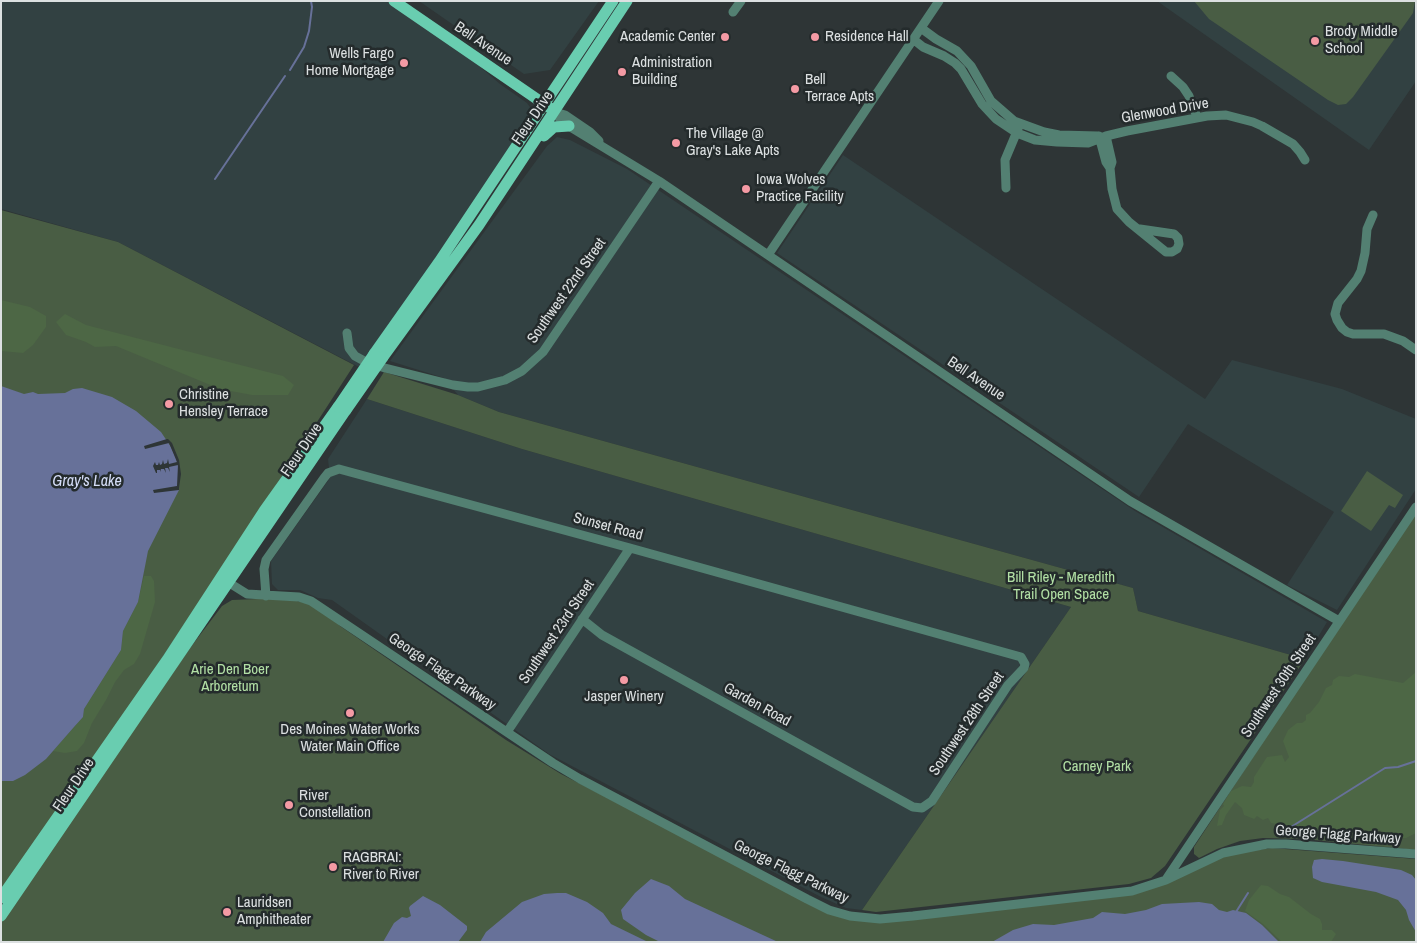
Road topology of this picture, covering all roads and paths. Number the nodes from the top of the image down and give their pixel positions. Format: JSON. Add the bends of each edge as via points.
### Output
{"nodes":[{"id":1,"x":394,"y":1,"type":"edge"},
{"id":2,"x":613,"y":1,"type":"edge"},
{"id":3,"x":627,"y":1,"type":"edge"},
{"id":4,"x":741,"y":1,"type":"edge"},
{"id":5,"x":939,"y":1,"type":"edge"},
{"id":6,"x":733,"y":12,"type":"dead end"},
{"id":7,"x":921,"y":28,"type":"junction"},
{"id":8,"x":914,"y":39,"type":"junction"},
{"id":9,"x":1171,"y":76,"type":"dead end"},
{"id":10,"x":972,"y":78,"type":"junction"},
{"id":11,"x":545,"y":105,"type":"junction"},
{"id":12,"x":555,"y":112,"type":"junction"},
{"id":13,"x":1197,"y":117,"type":"junction"},
{"id":14,"x":569,"y":126,"type":"junction"},
{"id":15,"x":1019,"y":128,"type":"junction"},
{"id":16,"x":1102,"y":136,"type":"junction"},
{"id":17,"x":605,"y":147,"type":"junction"},
{"id":18,"x":526,"y":156,"type":"junction"},
{"id":19,"x":1305,"y":160,"type":"dead end"},
{"id":20,"x":659,"y":181,"type":"junction"},
{"id":21,"x":1006,"y":188,"type":"dead end"},
{"id":22,"x":1373,"y":215,"type":"dead end"},
{"id":23,"x":1140,"y":230,"type":"dead end"},
{"id":24,"x":768,"y":256,"type":"junction"},
{"id":25,"x":347,"y":333,"type":"dead end"},
{"id":26,"x":1416,"y":350,"type":"edge"},
{"id":27,"x":379,"y":356,"type":"junction"},
{"id":28,"x":1416,"y":507,"type":"edge"},
{"id":29,"x":630,"y":548,"type":"junction"},
{"id":30,"x":225,"y":581,"type":"junction"},
{"id":31,"x":266,"y":596,"type":"junction"},
{"id":32,"x":582,"y":619,"type":"junction"},
{"id":33,"x":1339,"y":621,"type":"junction"},
{"id":34,"x":1017,"y":656,"type":"joint"},
{"id":35,"x":507,"y":732,"type":"junction"},
{"id":36,"x":922,"y":808,"type":"joint"},
{"id":37,"x":1416,"y":854,"type":"edge"},
{"id":38,"x":1166,"y":880,"type":"junction"},
{"id":39,"x":1,"y":898,"type":"edge"},
{"id":40,"x":1,"y":916,"type":"edge"}],
"edges":[{"from":1,"to":11,"type":"main road","name":"Bell Avenue"},
{"from":2,"to":11,"type":"main road","name":"Fleur Drive"},
{"from":3,"to":12,"type":"main road","name":"Fleur Drive"},
{"from":4,"to":6,"type":"street"},
{"from":5,"to":7,"type":"street"},
{"from":7,"to":8,"type":"street"},
{"from":7,"to":10,"type":"street","name":"Glenwood Drive","via":[[957,51],[967,61]]},
{"from":8,"to":10,"type":"street","name":"Glenwood Drive","via":[[956,63]]},
{"from":8,"to":24,"type":"street"},
{"from":9,"to":13,"type":"street","via":[[1189,96]]},
{"from":10,"to":15,"type":"street","name":"Glenwood Drive"},
{"from":11,"to":12,"type":"main road","name":"Bell Avenue"},
{"from":11,"to":27,"type":"main road","name":"Fleur Drive"},
{"from":12,"to":14,"type":"street","name":"Bell Avenue"},
{"from":12,"to":17,"type":"street","name":"Bell Avenue","via":[[590,132]]},
{"from":12,"to":18,"type":"main road","name":"Fleur Drive"},
{"from":13,"to":16,"type":"street","name":"Glenwood Drive"},
{"from":13,"to":19,"type":"street","name":"Glenwood Drive","via":[[1226,115],[1253,122],[1293,144]]},
{"from":14,"to":17,"type":"street","name":"Bell Avenue"},
{"from":14,"to":18,"type":"main road","via":[[550,130]]},
{"from":15,"to":16,"type":"street","name":"Glenwood Drive","via":[[1059,135]]},
{"from":15,"to":21,"type":"street","via":[[1005,160]]},
{"from":16,"to":23,"type":"street","via":[[1112,162],[1110,168],[1117,208]]},
{"from":17,"to":20,"type":"street","name":"Bell Avenue"},
{"from":18,"to":27,"type":"main road","name":"Fleur Drive","via":[[480,225]]},
{"from":20,"to":24,"type":"street","name":"Bell Avenue"},
{"from":20,"to":25,"type":"street","name":"Southwest 22nd Street","via":[[543,352],[506,380],[468,387],[372,364],[355,356],[349,348]]},
{"from":22,"to":26,"type":"street","via":[[1367,229],[1361,271],[1338,303],[1335,314],[1347,332],[1394,336]]},
{"from":24,"to":33,"type":"street","name":"Bell Avenue","via":[[1130,502]]},
{"from":27,"to":30,"type":"main road","name":"Fleur Drive","bridge":true},
{"from":28,"to":33,"type":"street","name":"Southwest 30th Street"},
{"from":29,"to":31,"type":"street","name":"Sunset Road","via":[[339,469],[324,478],[266,560]]},
{"from":29,"to":32,"type":"street","name":"Southwest 23rd Street"},
{"from":29,"to":34,"type":"street","name":"Sunset Road"},
{"from":30,"to":31,"type":"street","name":"George Flagg Parkway","via":[[247,594]]},
{"from":30,"to":39,"type":"main road","name":"Fleur Drive"},
{"from":30,"to":40,"type":"main road","name":"Fleur Drive"},
{"from":31,"to":35,"type":"street","name":"George Flagg Parkway","via":[[299,597],[320,606]]},
{"from":32,"to":35,"type":"street","name":"Southwest 23rd Street"},
{"from":32,"to":36,"type":"street","name":"Garden Road","via":[[602,635],[913,807]]},
{"from":33,"to":38,"type":"street","name":"Southwest 30th Street"},
{"from":34,"to":36,"type":"street","name":"Southwest 28th Street","via":[[1024,660],[1024,668],[1008,685],[932,801]]},
{"from":35,"to":38,"type":"street","name":"George Flagg Parkway","via":[[580,779],[807,899],[850,916],[880,919],[913,916],[1132,891]]},
{"from":37,"to":38,"type":"street","name":"George Flagg Parkway","via":[[1267,844],[1223,853]]}]}
